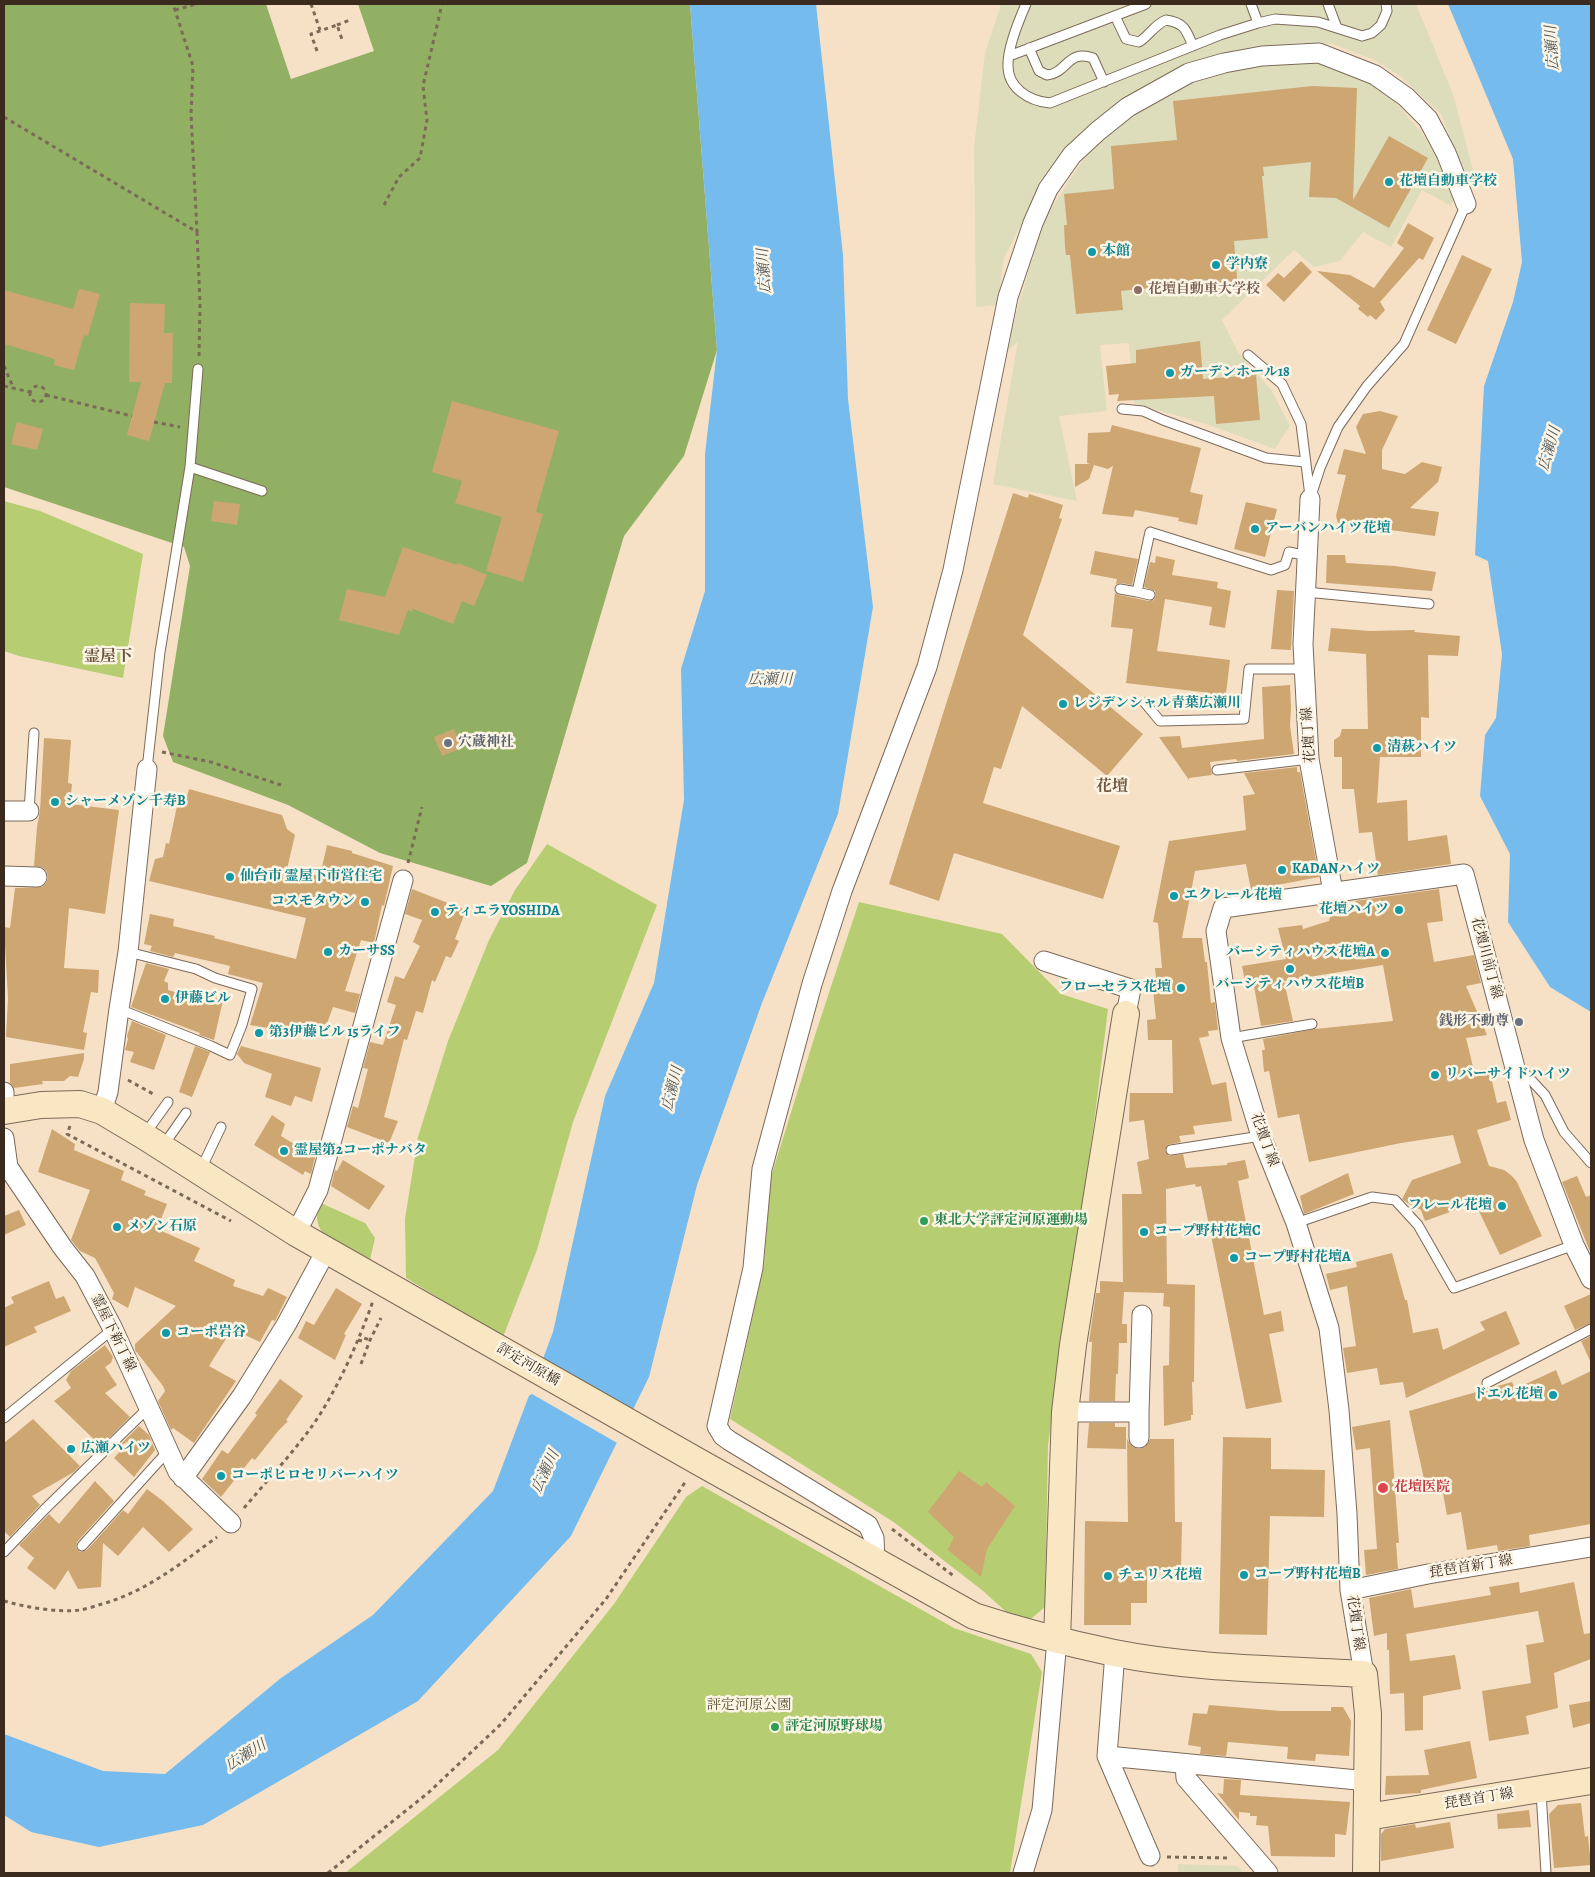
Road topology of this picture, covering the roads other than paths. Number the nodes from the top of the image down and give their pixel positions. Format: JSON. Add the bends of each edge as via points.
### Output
{"nodes":[{"id":1,"x":1026,"y":4,"type":"edge"},
{"id":2,"x":1146,"y":4,"type":"edge"},
{"id":3,"x":1251,"y":4,"type":"edge"},
{"id":4,"x":1328,"y":4,"type":"edge"},
{"id":5,"x":1386,"y":4,"type":"edge"},
{"id":6,"x":1115,"y":16,"type":"junction"},
{"id":7,"x":1258,"y":23,"type":"junction"},
{"id":8,"x":1337,"y":28,"type":"junction"},
{"id":9,"x":1193,"y":46,"type":"junction"},
{"id":10,"x":1030,"y":48,"type":"junction"},
{"id":11,"x":1010,"y":56,"type":"junction"},
{"id":12,"x":1104,"y":82,"type":"junction"},
{"id":13,"x":1466,"y":204,"type":"joint"},
{"id":14,"x":1248,"y":354,"type":"dead end"},
{"id":15,"x":198,"y":369,"type":"road end"},
{"id":16,"x":1122,"y":409,"type":"dead end"},
{"id":17,"x":1305,"y":462,"type":"junction"},
{"id":18,"x":190,"y":467,"type":"junction"},
{"id":19,"x":262,"y":491,"type":"dead end"},
{"id":20,"x":1310,"y":499,"type":"junction"},
{"id":21,"x":1309,"y":556,"type":"junction"},
{"id":22,"x":1120,"y":589,"type":"dead end"},
{"id":23,"x":1138,"y":592,"type":"junction"},
{"id":24,"x":1306,"y":592,"type":"junction"},
{"id":25,"x":1150,"y":595,"type":"dead end"},
{"id":26,"x":1429,"y":604,"type":"dead end"},
{"id":27,"x":1305,"y":669,"type":"junction"},
{"id":28,"x":1145,"y":703,"type":"dead end"},
{"id":29,"x":34,"y":733,"type":"dead end"},
{"id":30,"x":1309,"y":759,"type":"junction"},
{"id":31,"x":147,"y":769,"type":"joint"},
{"id":32,"x":1217,"y":770,"type":"dead end"},
{"id":33,"x":4,"y":811,"type":"edge"},
{"id":34,"x":29,"y":811,"type":"joint"},
{"id":35,"x":4,"y":876,"type":"edge"},
{"id":36,"x":37,"y":877,"type":"dead end"},
{"id":37,"x":403,"y":880,"type":"road end"},
{"id":38,"x":1333,"y":892,"type":"junction"},
{"id":39,"x":128,"y":952,"type":"junction"},
{"id":40,"x":1044,"y":961,"type":"dead end"},
{"id":41,"x":118,"y":1009,"type":"junction"},
{"id":42,"x":1126,"y":1014,"type":"joint"},
{"id":43,"x":1312,"y":1024,"type":"dead end"},
{"id":44,"x":1231,"y":1038,"type":"junction"},
{"id":45,"x":1514,"y":1062,"type":"junction"},
{"id":46,"x":4,"y":1092,"type":"edge"},
{"id":47,"x":4,"y":1101,"type":"edge"},
{"id":48,"x":168,"y":1102,"type":"dead end"},
{"id":49,"x":4,"y":1111,"type":"edge"},
{"id":50,"x":102,"y":1111,"type":"junction"},
{"id":51,"x":186,"y":1113,"type":"dead end"},
{"id":52,"x":222,"y":1127,"type":"dead end"},
{"id":53,"x":1261,"y":1136,"type":"junction"},
{"id":54,"x":4,"y":1138,"type":"edge"},
{"id":55,"x":153,"y":1142,"type":"junction"},
{"id":56,"x":1171,"y":1150,"type":"dead end"},
{"id":57,"x":1591,"y":1163,"type":"edge"},
{"id":58,"x":200,"y":1172,"type":"junction"},
{"id":59,"x":1296,"y":1223,"type":"junction"},
{"id":60,"x":296,"y":1233,"type":"junction"},
{"id":61,"x":1574,"y":1245,"type":"junction"},
{"id":62,"x":326,"y":1249,"type":"junction"},
{"id":63,"x":1591,"y":1279,"type":"edge"},
{"id":64,"x":1142,"y":1315,"type":"dead end"},
{"id":65,"x":113,"y":1328,"type":"junction"},
{"id":66,"x":1591,"y":1329,"type":"edge"},
{"id":67,"x":1487,"y":1383,"type":"dead end"},
{"id":68,"x":148,"y":1408,"type":"junction"},
{"id":69,"x":1065,"y":1412,"type":"junction"},
{"id":70,"x":1139,"y":1412,"type":"junction"},
{"id":71,"x":4,"y":1418,"type":"edge"},
{"id":72,"x":1139,"y":1438,"type":"dead end"},
{"id":73,"x":168,"y":1450,"type":"junction"},
{"id":74,"x":183,"y":1478,"type":"junction"},
{"id":75,"x":231,"y":1523,"type":"dead end"},
{"id":76,"x":82,"y":1546,"type":"dead end"},
{"id":77,"x":1591,"y":1547,"type":"edge"},
{"id":78,"x":4,"y":1552,"type":"edge"},
{"id":79,"x":875,"y":1561,"type":"junction"},
{"id":80,"x":1350,"y":1590,"type":"junction"},
{"id":81,"x":1057,"y":1640,"type":"junction"},
{"id":82,"x":1115,"y":1653,"type":"junction"},
{"id":83,"x":1364,"y":1674,"type":"junction"},
{"id":84,"x":1107,"y":1756,"type":"junction"},
{"id":85,"x":1185,"y":1764,"type":"junction"},
{"id":86,"x":1368,"y":1781,"type":"junction"},
{"id":87,"x":1591,"y":1781,"type":"edge"},
{"id":88,"x":1541,"y":1789,"type":"junction"},
{"id":89,"x":1367,"y":1817,"type":"junction"},
{"id":90,"x":1150,"y":1856,"type":"road end"},
{"id":91,"x":1023,"y":1873,"type":"edge"},
{"id":92,"x":1268,"y":1873,"type":"edge"},
{"id":93,"x":1366,"y":1873,"type":"edge"},
{"id":94,"x":1546,"y":1873,"type":"edge"}],
"edges":[{"from":1,"to":11,"type":"lane","via":[[1014,34]]},
{"from":2,"to":6,"type":"lane"},
{"from":3,"to":7,"type":"lane"},
{"from":4,"to":8,"type":"lane"},
{"from":5,"to":8,"type":"lane","via":[[1381,25],[1372,33],[1362,36]]},
{"from":6,"to":9,"type":"lane","via":[[1123,35],[1133,42],[1139,42],[1153,27],[1166,20],[1185,28]]},
{"from":6,"to":10,"type":"lane"},
{"from":7,"to":8,"type":"lane","via":[[1275,19],[1318,22]]},
{"from":7,"to":9,"type":"lane"},
{"from":9,"to":12,"type":"lane"},
{"from":10,"to":11,"type":"lane"},
{"from":10,"to":12,"type":"lane","via":[[1039,71],[1047,75],[1058,72],[1070,59],[1084,55],[1093,58]]},
{"from":11,"to":12,"type":"lane","via":[[1007,65],[1016,88],[1042,102],[1050,103]]},
{"from":13,"to":20,"type":"lane","via":[[1404,344],[1367,386],[1338,427]]},
{"from":13,"to":79,"type":"street","via":[[1446,152],[1428,119],[1375,75],[1319,53],[1262,56],[1224,63],[1189,73],[1158,89],[1128,107],[1072,154],[1048,189],[1033,223],[1008,297],[953,570],[927,667],[842,891],[812,984],[762,1169],[753,1268],[718,1426],[730,1441],[868,1525],[874,1538]]},
{"from":14,"to":17,"type":"lane","via":[[1282,384],[1301,424]]},
{"from":15,"to":18,"type":"lane"},
{"from":16,"to":17,"type":"lane","via":[[1143,411],[1266,458]]},
{"from":17,"to":20,"type":"lane"},
{"from":18,"to":19,"type":"lane"},
{"from":18,"to":31,"type":"lane","via":[[160,652]]},
{"from":20,"to":21,"type":"street","name":"花壇丁線"},
{"from":21,"to":23,"type":"lane","via":[[1289,552],[1285,565],[1271,570],[1150,532]]},
{"from":21,"to":24,"type":"street","name":"花壇丁線"},
{"from":22,"to":23,"type":"lane"},
{"from":23,"to":25,"type":"lane"},
{"from":24,"to":26,"type":"lane"},
{"from":24,"to":27,"type":"street","name":"花壇丁線"},
{"from":27,"to":28,"type":"lane","via":[[1249,669],[1244,719],[1160,721]]},
{"from":27,"to":30,"type":"street","name":"花壇丁線"},
{"from":29,"to":34,"type":"lane"},
{"from":30,"to":32,"type":"lane"},
{"from":30,"to":38,"type":"street","name":"花壇丁線"},
{"from":31,"to":39,"type":"street"},
{"from":33,"to":34,"type":"street"},
{"from":35,"to":36,"type":"street"},
{"from":37,"to":60,"type":"street","via":[[318,1190]]},
{"from":38,"to":44,"type":"street","name":"花壇丁線","via":[[1223,908],[1216,932]]},
{"from":38,"to":45,"type":"street","name":"花壇川前丁線","via":[[1464,874]]},
{"from":39,"to":41,"type":"street"},
{"from":39,"to":41,"type":"lane","via":[[196,969],[252,989],[230,1055]]},
{"from":40,"to":42,"type":"street","via":[[1130,990]]},
{"from":41,"to":50,"type":"street","via":[[108,1092]]},
{"from":42,"to":69,"type":"street"},
{"from":43,"to":44,"type":"lane"},
{"from":44,"to":53,"type":"street","name":"花壇丁線"},
{"from":45,"to":57,"type":"lane","via":[[1545,1095],[1564,1132]]},
{"from":45,"to":61,"type":"street","name":"花壇川前丁線","via":[[1534,1140]]},
{"from":46,"to":47,"type":"street"},
{"from":48,"to":55,"type":"lane"},
{"from":49,"to":50,"type":"street","name":"評定河原橋","via":[[41,1105],[80,1104]]},
{"from":50,"to":55,"type":"street","name":"評定河原橋"},
{"from":51,"to":55,"type":"lane"},
{"from":52,"to":58,"type":"lane"},
{"from":53,"to":56,"type":"lane"},
{"from":53,"to":59,"type":"street","name":"花壇丁線"},
{"from":54,"to":65,"type":"street","name":"霊屋下新丁線","via":[[8,1167],[85,1276]]},
{"from":55,"to":58,"type":"street","name":"評定河原橋"},
{"from":58,"to":60,"type":"street","name":"評定河原橋"},
{"from":59,"to":61,"type":"lane","via":[[1372,1197],[1396,1200],[1418,1225],[1454,1288]]},
{"from":59,"to":80,"type":"street","name":"花壇丁線","via":[[1329,1328],[1339,1410]]},
{"from":60,"to":62,"type":"street","name":"評定河原橋"},
{"from":61,"to":63,"type":"street","name":"花壇川前丁線"},
{"from":62,"to":74,"type":"street","via":[[286,1325],[242,1396]]},
{"from":62,"to":79,"type":"street","name":"評定河原橋","via":[[379,1293],[673,1447]]},
{"from":64,"to":70,"type":"street"},
{"from":65,"to":68,"type":"street","name":"霊屋下新丁線"},
{"from":65,"to":71,"type":"lane"},
{"from":66,"to":67,"type":"lane"},
{"from":68,"to":73,"type":"street","name":"霊屋下新丁線"},
{"from":68,"to":78,"type":"lane"},
{"from":69,"to":70,"type":"street"},
{"from":69,"to":81,"type":"street"},
{"from":70,"to":72,"type":"street"},
{"from":73,"to":74,"type":"street","name":"霊屋下新丁線"},
{"from":73,"to":76,"type":"lane"},
{"from":74,"to":75,"type":"street","name":"霊屋下新丁線"},
{"from":77,"to":80,"type":"street","name":"琵琶首新丁線"},
{"from":79,"to":81,"type":"street","name":"評定河原橋","via":[[974,1616]]},
{"from":80,"to":83,"type":"street","name":"花壇丁線"},
{"from":81,"to":82,"type":"street","name":"評定河原橋"},
{"from":81,"to":91,"type":"street","via":[[1042,1810]]},
{"from":82,"to":83,"type":"street","name":"評定河原橋","via":[[1251,1668]]},
{"from":82,"to":84,"type":"street"},
{"from":83,"to":86,"type":"street","name":"花壇丁線","via":[[1368,1714]]},
{"from":84,"to":85,"type":"street"},
{"from":84,"to":90,"type":"street"},
{"from":85,"to":86,"type":"street"},
{"from":85,"to":92,"type":"street","via":[[1186,1778]]},
{"from":86,"to":89,"type":"street","name":"花壇丁線"},
{"from":87,"to":88,"type":"street","name":"琵琶首丁線"},
{"from":88,"to":89,"type":"street","name":"琵琶首丁線"},
{"from":88,"to":94,"type":"lane"},
{"from":89,"to":93,"type":"street","name":"花壇丁線"}]}
